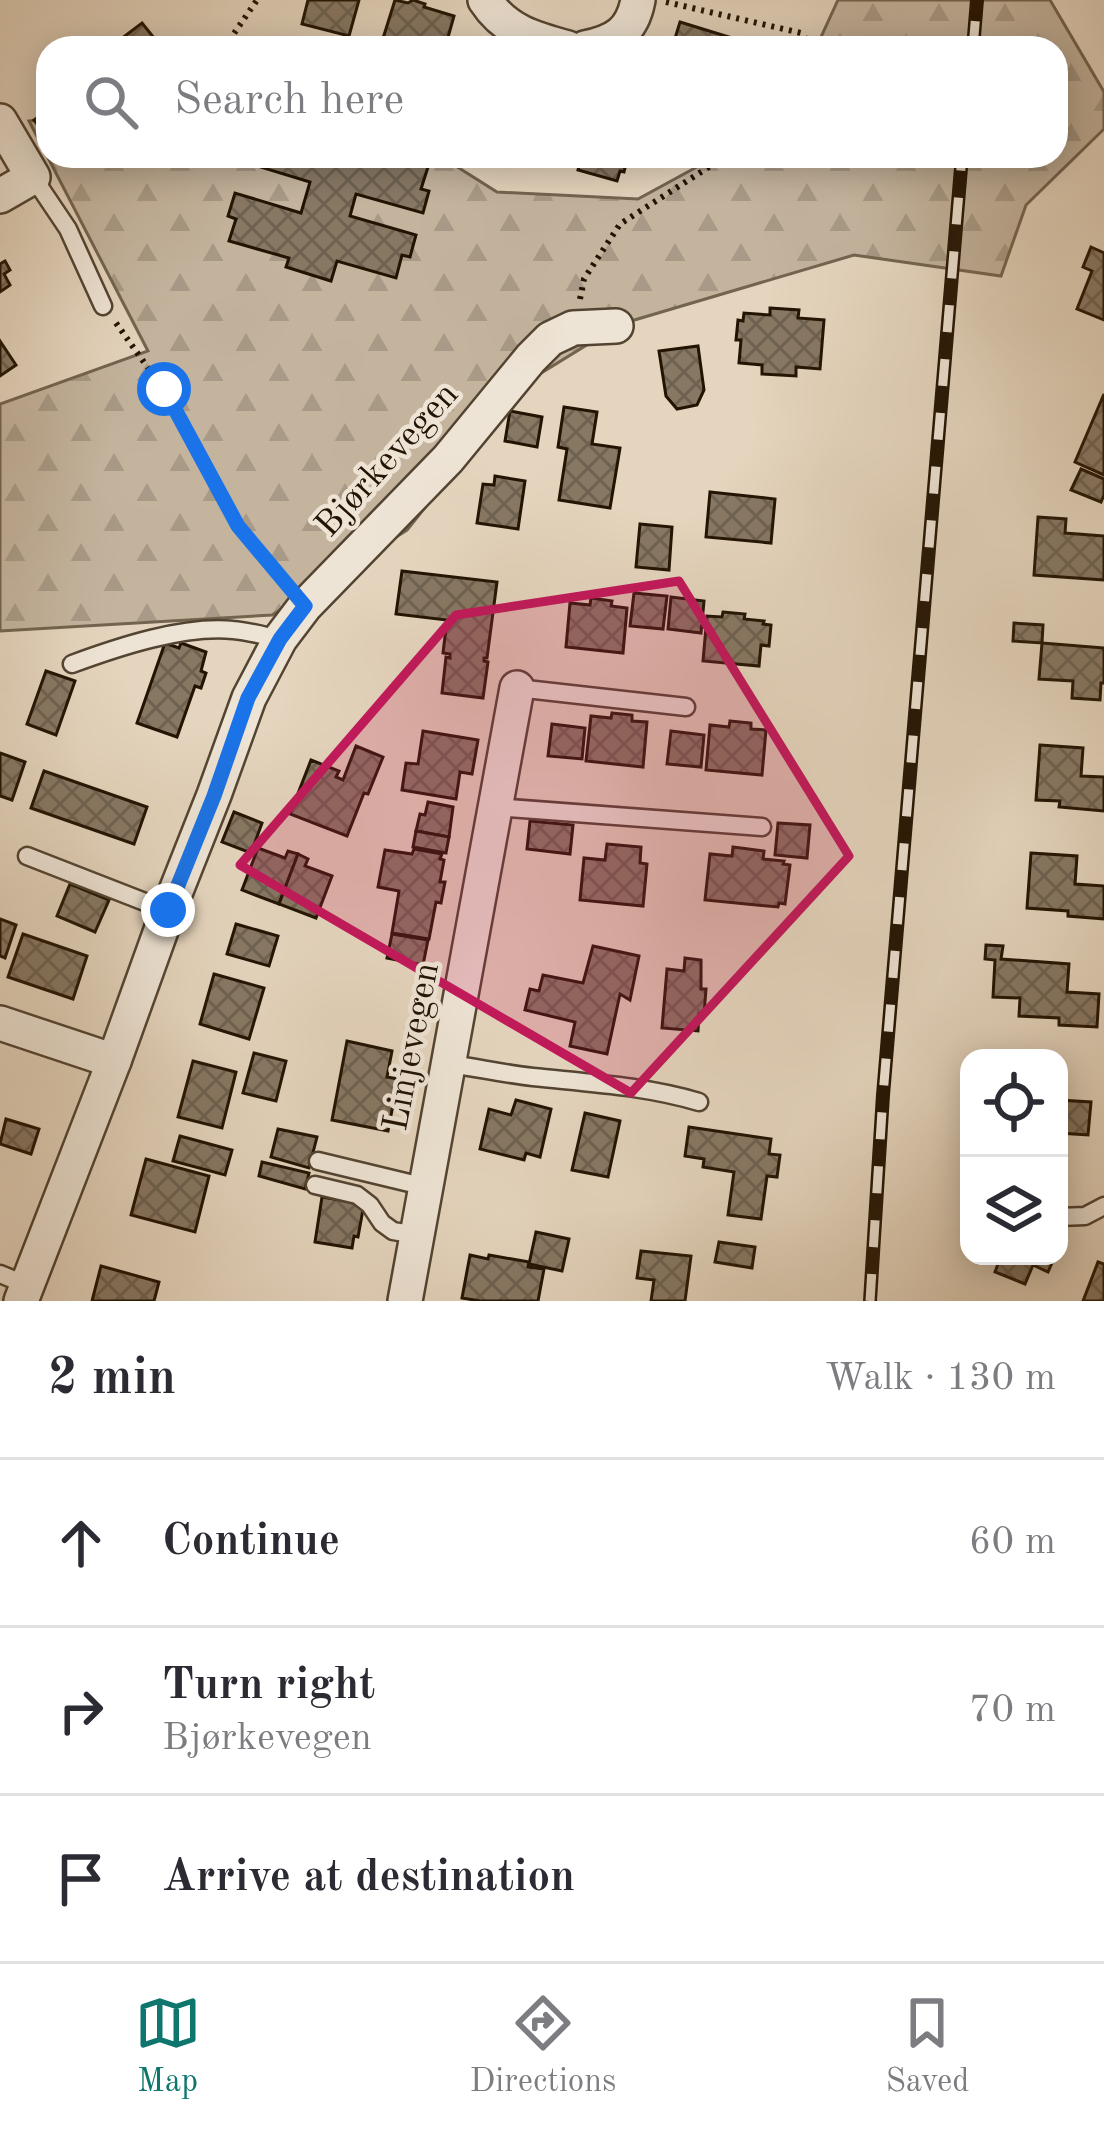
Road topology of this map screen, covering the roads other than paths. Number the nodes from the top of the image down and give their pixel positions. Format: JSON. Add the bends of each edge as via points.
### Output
{"nodes":[{"id":1,"x":485,"y":0,"type":"edge"},
{"id":2,"x":638,"y":0,"type":"edge"},
{"id":3,"x":530,"y":36,"type":"edge"},
{"id":4,"x":617,"y":36,"type":"edge"},
{"id":5,"x":0,"y":121,"type":"edge"},
{"id":6,"x":33,"y":177,"type":"junction"},
{"id":7,"x":0,"y":196,"type":"edge"},
{"id":8,"x":104,"y":306,"type":"road end"},
{"id":9,"x":616,"y":326,"type":"dead end"},
{"id":10,"x":280,"y":639,"type":"junction"},
{"id":11,"x":72,"y":664,"type":"dead end"},
{"id":12,"x":518,"y":688,"type":"joint"},
{"id":13,"x":686,"y":707,"type":"dead end"},
{"id":14,"x":496,"y":806,"type":"junction"},
{"id":15,"x":762,"y":827,"type":"dead end"},
{"id":16,"x":27,"y":856,"type":"dead end"},
{"id":17,"x":168,"y":910,"type":"junction"},
{"id":18,"x":0,"y":1022,"type":"edge"},
{"id":19,"x":114,"y":1061,"type":"junction"},
{"id":20,"x":451,"y":1064,"type":"junction"},
{"id":21,"x":699,"y":1102,"type":"dead end"},
{"id":22,"x":318,"y":1161,"type":"dead end"},
{"id":23,"x":315,"y":1185,"type":"dead end"},
{"id":24,"x":426,"y":1187,"type":"junction"},
{"id":25,"x":1104,"y":1206,"type":"edge"},
{"id":26,"x":1068,"y":1217,"type":"edge"},
{"id":27,"x":418,"y":1235,"type":"junction"},
{"id":28,"x":16,"y":1287,"type":"edge"},
{"id":29,"x":405,"y":1301,"type":"edge"}],
"edges":[{"from":1,"to":3,"type":"street","via":[[497,18]]},
{"from":2,"to":4,"type":"street"},
{"from":5,"to":6,"type":"street"},
{"from":6,"to":7,"type":"street"},
{"from":6,"to":8,"type":"lane"},
{"from":9,"to":10,"type":"street","name":"Bjørkevegen","via":[[573,328],[550,339]]},
{"from":10,"to":11,"type":"lane","via":[[229,629],[154,637]]},
{"from":10,"to":17,"type":"street","name":"Bjørkevegen","via":[[248,698]]},
{"from":12,"to":13,"type":"lane","name":"Linjevegen"},
{"from":12,"to":14,"type":"street","name":"Linjevegen"},
{"from":14,"to":15,"type":"lane"},
{"from":14,"to":20,"type":"street","name":"Linjevegen"},
{"from":16,"to":17,"type":"lane"},
{"from":17,"to":19,"type":"street","name":"Bjørkevegen"},
{"from":18,"to":19,"type":"street"},
{"from":19,"to":28,"type":"street","name":"Bjørkevegen"},
{"from":20,"to":21,"type":"lane"},
{"from":20,"to":24,"type":"street","name":"Linjevegen"},
{"from":22,"to":24,"type":"lane"},
{"from":23,"to":27,"type":"lane","via":[[357,1195],[393,1231]]},
{"from":24,"to":27,"type":"street","name":"Linjevegen"},
{"from":25,"to":26,"type":"lane"},
{"from":27,"to":29,"type":"street","name":"Linjevegen"}]}
